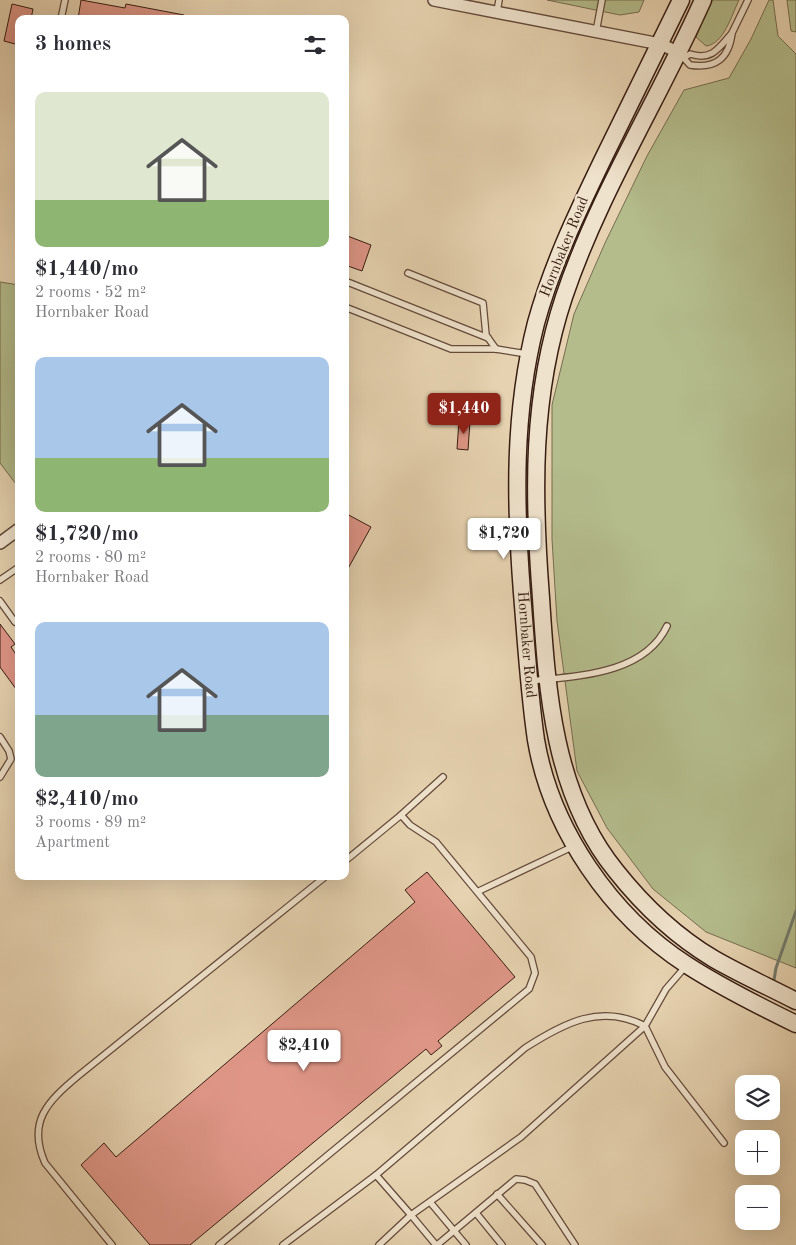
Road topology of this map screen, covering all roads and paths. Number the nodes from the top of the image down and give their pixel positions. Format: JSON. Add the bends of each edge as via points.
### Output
{"nodes":[{"id":1,"x":65,"y":0,"type":"edge"},
{"id":2,"x":499,"y":0,"type":"edge"},
{"id":3,"x":602,"y":0,"type":"edge"},
{"id":4,"x":681,"y":0,"type":"edge"},
{"id":5,"x":703,"y":0,"type":"edge"},
{"id":6,"x":748,"y":0,"type":"edge"},
{"id":7,"x":442,"y":1,"type":"edge"},
{"id":8,"x":498,"y":12,"type":"junction"},
{"id":9,"x":63,"y":15,"type":"edge"},
{"id":10,"x":596,"y":32,"type":"junction"},
{"id":11,"x":732,"y":33,"type":"junction"},
{"id":12,"x":660,"y":44,"type":"junction"},
{"id":13,"x":681,"y":54,"type":"junction"},
{"id":14,"x":408,"y":273,"type":"dead end"},
{"id":15,"x":349,"y":283,"type":"edge"},
{"id":16,"x":349,"y":309,"type":"edge"},
{"id":17,"x":488,"y":338,"type":"junction"},
{"id":18,"x":496,"y":349,"type":"junction"},
{"id":19,"x":529,"y":355,"type":"junction"},
{"id":20,"x":15,"y":532,"type":"edge"},
{"id":21,"x":0,"y":543,"type":"edge"},
{"id":22,"x":15,"y":570,"type":"edge"},
{"id":23,"x":0,"y":580,"type":"edge"},
{"id":24,"x":0,"y":601,"type":"edge"},
{"id":25,"x":15,"y":622,"type":"dead end"},
{"id":26,"x":668,"y":626,"type":"dead end"},
{"id":27,"x":547,"y":680,"type":"junction"},
{"id":28,"x":530,"y":681,"type":"junction"},
{"id":29,"x":0,"y":738,"type":"edge"},
{"id":30,"x":0,"y":777,"type":"edge"},
{"id":31,"x":443,"y":777,"type":"dead end"},
{"id":32,"x":401,"y":815,"type":"junction"},
{"id":33,"x":575,"y":846,"type":"junction"},
{"id":34,"x":349,"y":858,"type":"edge"},
{"id":35,"x":321,"y":880,"type":"edge"},
{"id":36,"x":479,"y":891,"type":"junction"},
{"id":37,"x":687,"y":965,"type":"junction"},
{"id":38,"x":796,"y":1001,"type":"edge"},
{"id":39,"x":796,"y":1024,"type":"edge"},
{"id":40,"x":646,"y":1026,"type":"junction"},
{"id":41,"x":724,"y":1143,"type":"dead end"},
{"id":42,"x":376,"y":1175,"type":"junction"},
{"id":43,"x":497,"y":1194,"type":"junction"},
{"id":44,"x":430,"y":1202,"type":"junction"},
{"id":45,"x":476,"y":1213,"type":"junction"},
{"id":46,"x":412,"y":1215,"type":"junction"},
{"id":47,"x":455,"y":1232,"type":"junction"},
{"id":48,"x":112,"y":1245,"type":"edge"},
{"id":49,"x":219,"y":1245,"type":"edge"},
{"id":50,"x":284,"y":1245,"type":"edge"},
{"id":51,"x":379,"y":1245,"type":"edge"},
{"id":52,"x":437,"y":1245,"type":"edge"},
{"id":53,"x":466,"y":1245,"type":"edge"},
{"id":54,"x":502,"y":1245,"type":"edge"},
{"id":55,"x":542,"y":1245,"type":"edge"},
{"id":56,"x":575,"y":1245,"type":"edge"}],
"edges":[{"from":1,"to":9,"type":"lane"},
{"from":2,"to":8,"type":"lane"},
{"from":3,"to":10,"type":"lane"},
{"from":4,"to":12,"type":"main road","name":"Hornbaker Road"},
{"from":5,"to":13,"type":"main road","name":"Hornbaker Road"},
{"from":6,"to":11,"type":"lane"},
{"from":7,"to":8,"type":"street"},
{"from":8,"to":10,"type":"street"},
{"from":10,"to":12,"type":"street"},
{"from":11,"to":13,"type":"lane","via":[[712,54]]},
{"from":11,"to":13,"type":"lane","via":[[727,54],[714,64],[690,65]]},
{"from":12,"to":13,"type":"street"},
{"from":12,"to":19,"type":"main road","name":"Hornbaker Road","via":[[574,218],[550,278]]},
{"from":13,"to":27,"type":"main road","name":"Hornbaker Road","via":[[580,253],[563,299],[548,360],[534,480]]},
{"from":14,"to":17,"type":"lane","via":[[483,302]]},
{"from":15,"to":17,"type":"lane"},
{"from":16,"to":18,"type":"lane","via":[[451,349]]},
{"from":17,"to":18,"type":"lane"},
{"from":18,"to":19,"type":"lane"},
{"from":19,"to":28,"type":"main road","name":"Hornbaker Road","via":[[517,438],[516,502]]},
{"from":20,"to":21,"type":"street"},
{"from":22,"to":23,"type":"lane"},
{"from":24,"to":25,"type":"lane"},
{"from":26,"to":27,"type":"lane","via":[[661,639],[627,664],[587,675]]},
{"from":27,"to":28,"type":"lane"},
{"from":27,"to":38,"type":"main road","name":"Hornbaker Road","via":[[561,758],[576,802],[615,870],[680,936],[714,959]]},
{"from":28,"to":33,"type":"main road","name":"Hornbaker Road","via":[[537,742],[545,775]]},
{"from":29,"to":30,"type":"lane","via":[[11,758]]},
{"from":31,"to":32,"type":"lane"},
{"from":32,"to":34,"type":"lane"},
{"from":32,"to":36,"type":"lane","via":[[410,826],[436,842]]},
{"from":33,"to":36,"type":"lane"},
{"from":33,"to":37,"type":"main road","name":"Hornbaker Road","via":[[622,909],[662,947]]},
{"from":35,"to":48,"type":"lane","via":[[78,1076],[45,1108],[38,1134],[38,1148],[44,1163]]},
{"from":36,"to":49,"type":"lane","via":[[531,957],[534,973],[529,988]]},
{"from":37,"to":39,"type":"main road","name":"Hornbaker Road"},
{"from":37,"to":40,"type":"lane","via":[[666,989]]},
{"from":40,"to":41,"type":"lane","via":[[665,1067]]},
{"from":40,"to":42,"type":"lane","via":[[617,1015],[566,1024],[525,1048]]},
{"from":40,"to":44,"type":"lane","via":[[521,1138]]},
{"from":42,"to":46,"type":"lane"},
{"from":42,"to":50,"type":"lane"},
{"from":43,"to":45,"type":"lane"},
{"from":43,"to":55,"type":"lane"},
{"from":43,"to":56,"type":"lane","via":[[516,1179],[534,1184]]},
{"from":44,"to":46,"type":"lane"},
{"from":44,"to":47,"type":"lane"},
{"from":45,"to":47,"type":"lane"},
{"from":45,"to":54,"type":"lane"},
{"from":46,"to":51,"type":"lane"},
{"from":46,"to":52,"type":"lane"},
{"from":47,"to":52,"type":"lane"},
{"from":47,"to":53,"type":"lane"}]}
